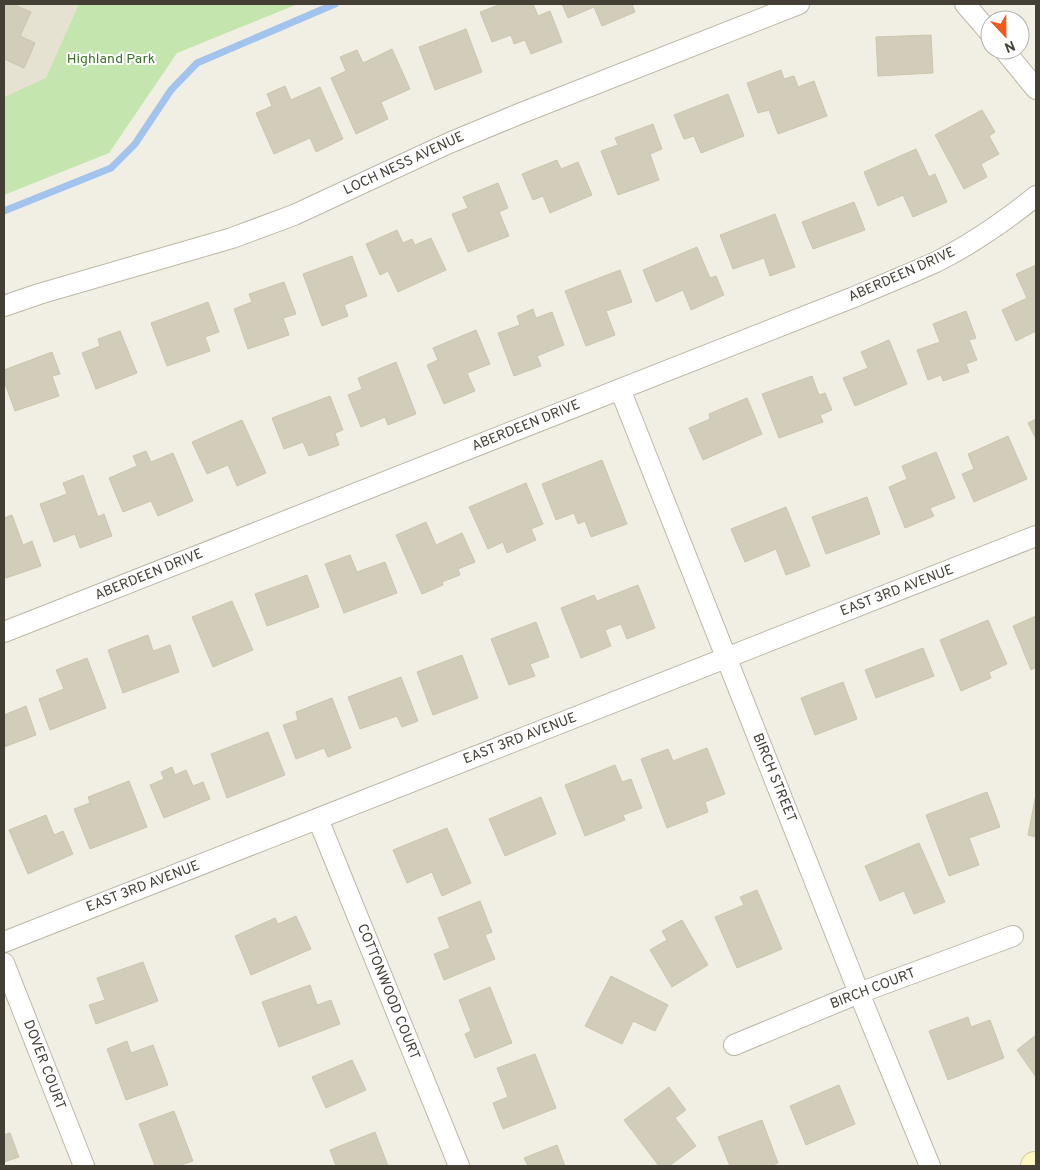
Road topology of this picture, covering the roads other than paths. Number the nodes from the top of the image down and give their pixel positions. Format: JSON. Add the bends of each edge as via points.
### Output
{"nodes":[{"id":1,"x":799,"y":4,"type":"edge"},
{"id":2,"x":965,"y":4,"type":"edge"},
{"id":3,"x":980,"y":21,"type":"edge"},
{"id":4,"x":1012,"y":60,"type":"edge"},
{"id":5,"x":1036,"y":89,"type":"edge"},
{"id":6,"x":1036,"y":196,"type":"edge"},
{"id":7,"x":4,"y":306,"type":"edge"},
{"id":8,"x":620,"y":389,"type":"junction"},
{"id":9,"x":1036,"y":536,"type":"edge"},
{"id":10,"x":4,"y":632,"type":"edge"},
{"id":11,"x":726,"y":658,"type":"junction"},
{"id":12,"x":318,"y":819,"type":"junction"},
{"id":13,"x":1013,"y":936,"type":"dead end"},
{"id":14,"x":4,"y":942,"type":"edge"},
{"id":15,"x":4,"y":963,"type":"edge"},
{"id":16,"x":859,"y":994,"type":"junction"},
{"id":17,"x":734,"y":1045,"type":"dead end"},
{"id":18,"x":84,"y":1166,"type":"edge"},
{"id":19,"x":458,"y":1166,"type":"edge"},
{"id":20,"x":930,"y":1166,"type":"edge"}],
"edges":[{"from":1,"to":7,"type":"street","name":"LOCH NESS AVENUE","via":[[449,143],[294,215],[232,238]]},
{"from":2,"to":3,"type":"street"},
{"from":4,"to":5,"type":"street"},
{"from":6,"to":8,"type":"street","name":"ABERDEEN DRIVE","via":[[988,232],[936,262]]},
{"from":8,"to":10,"type":"street","name":"ABERDEEN DRIVE"},
{"from":8,"to":11,"type":"street","name":"BIRCH STREET"},
{"from":9,"to":11,"type":"street","name":"EAST 3RD AVENUE"},
{"from":11,"to":12,"type":"street","name":"EAST 3RD AVENUE"},
{"from":11,"to":16,"type":"street","name":"BIRCH STREET"},
{"from":12,"to":14,"type":"street","name":"EAST 3RD AVENUE"},
{"from":12,"to":19,"type":"street","name":"COTTONWOOD COURT"},
{"from":13,"to":16,"type":"street","name":"BIRCH COURT"},
{"from":15,"to":18,"type":"street","name":"DOVER COURT"},
{"from":16,"to":17,"type":"street","name":"BIRCH COURT"},
{"from":16,"to":20,"type":"street","name":"BIRCH STREET"}]}
